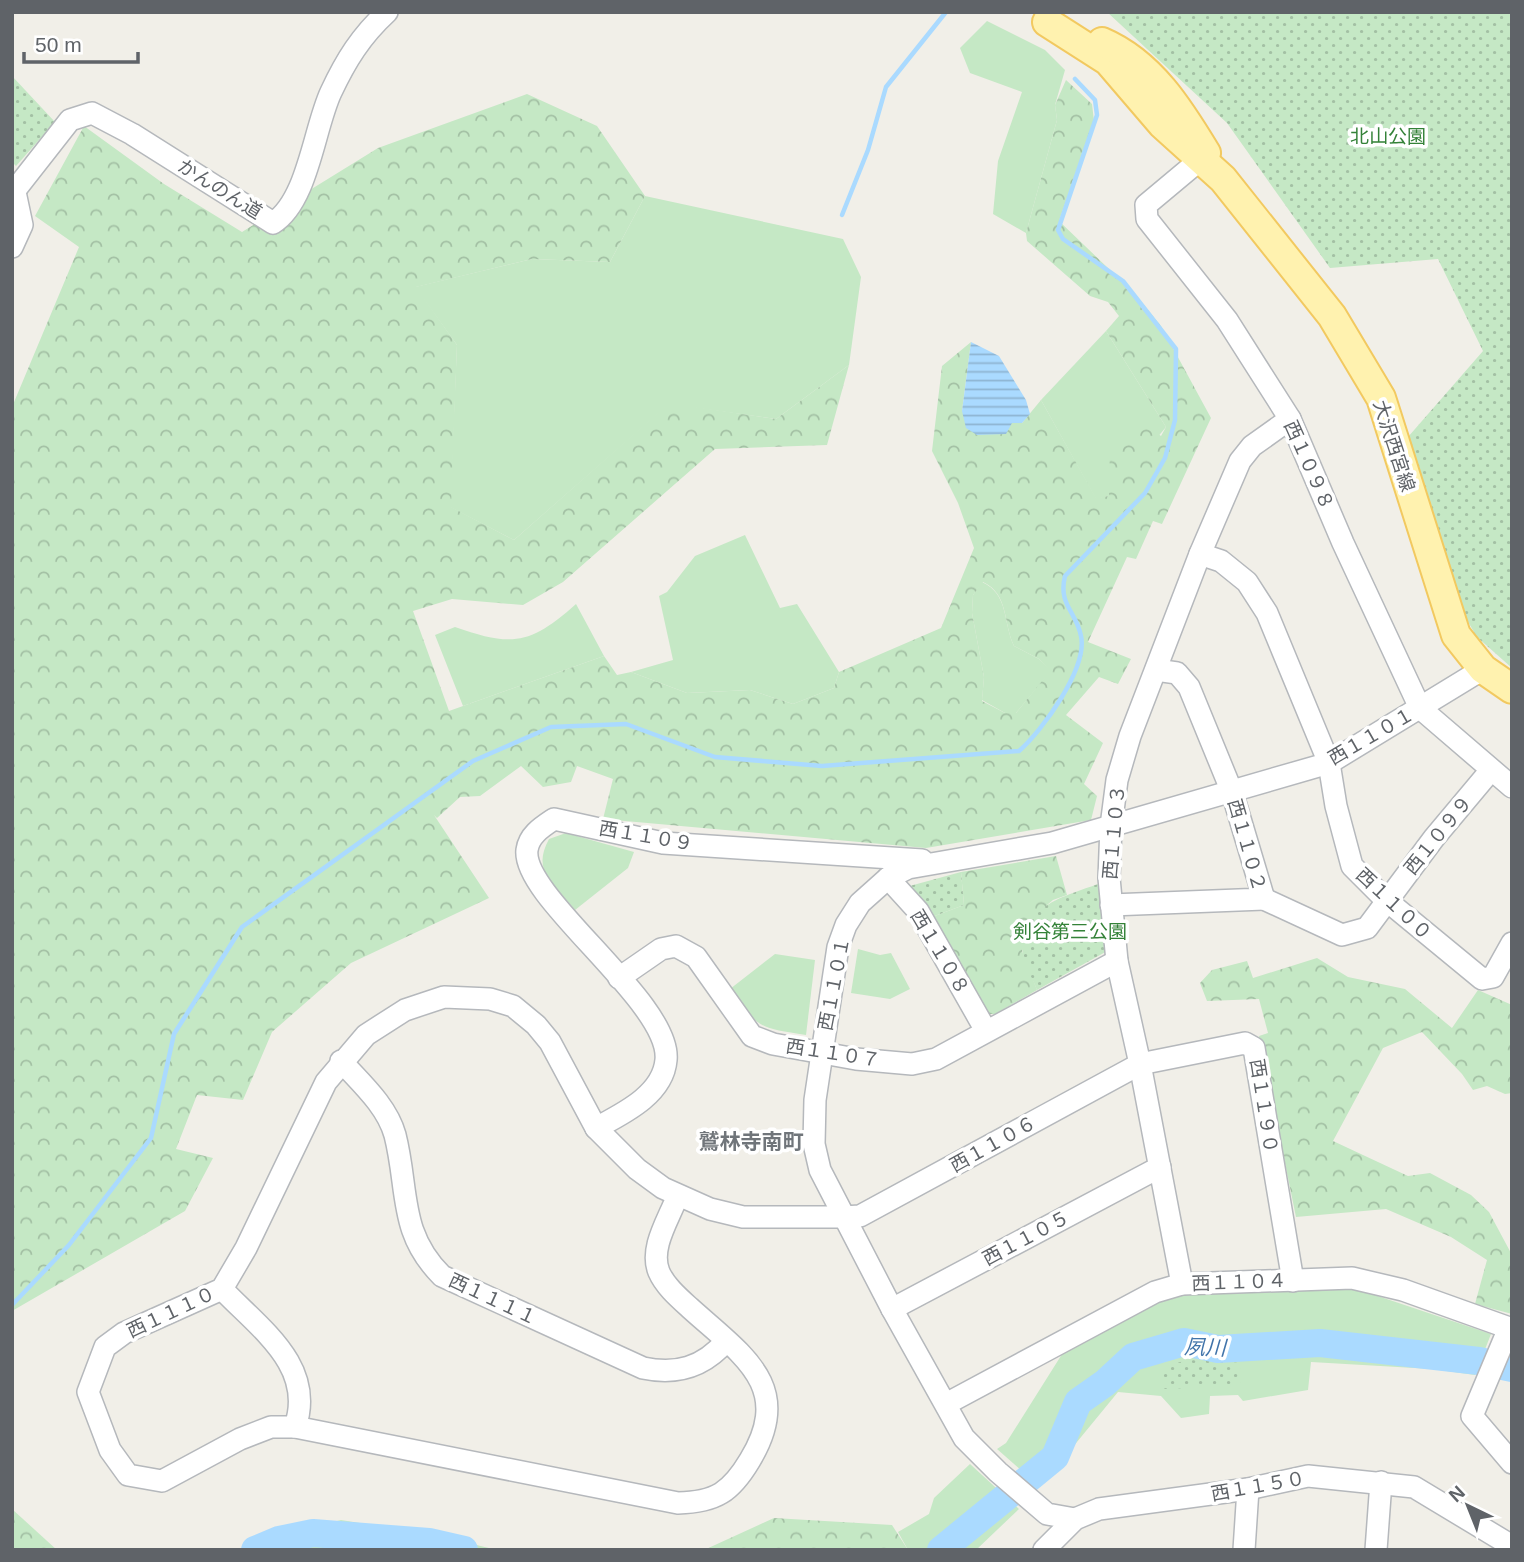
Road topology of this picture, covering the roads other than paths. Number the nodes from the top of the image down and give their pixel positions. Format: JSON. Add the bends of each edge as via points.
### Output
{"nodes":[{"id":1,"x":387,"y":12,"type":"edge"},
{"id":2,"x":1035,"y":17,"type":"edge"},
{"id":3,"x":1204,"y":157,"type":"junction"},
{"id":4,"x":14,"y":193,"type":"edge"},
{"id":5,"x":12,"y":247,"type":"edge"},
{"id":6,"x":1290,"y":419,"type":"junction"},
{"id":7,"x":1200,"y":554,"type":"junction"},
{"id":8,"x":1483,"y":669,"type":"junction"},
{"id":9,"x":1156,"y":670,"type":"junction"},
{"id":10,"x":1512,"y":689,"type":"edge"},
{"id":11,"x":1420,"y":708,"type":"junction"},
{"id":12,"x":1329,"y":763,"type":"junction"},
{"id":13,"x":1491,"y":769,"type":"junction"},
{"id":14,"x":1512,"y":787,"type":"edge"},
{"id":15,"x":1232,"y":792,"type":"junction"},
{"id":16,"x":1111,"y":826,"type":"junction"},
{"id":17,"x":942,"y":861,"type":"junction"},
{"id":18,"x":888,"y":878,"type":"junction"},
{"id":19,"x":1264,"y":899,"type":"junction"},
{"id":20,"x":1386,"y":900,"type":"junction"},
{"id":21,"x":1111,"y":905,"type":"junction"},
{"id":22,"x":1512,"y":943,"type":"edge"},
{"id":23,"x":1116,"y":961,"type":"junction"},
{"id":24,"x":619,"y":978,"type":"junction"},
{"id":25,"x":985,"y":1030,"type":"junction"},
{"id":26,"x":821,"y":1051,"type":"junction"},
{"id":27,"x":341,"y":1061,"type":"junction"},
{"id":28,"x":1140,"y":1064,"type":"junction"},
{"id":29,"x":596,"y":1128,"type":"junction"},
{"id":30,"x":1160,"y":1167,"type":"junction"},
{"id":31,"x":677,"y":1196,"type":"junction"},
{"id":32,"x":843,"y":1217,"type":"junction"},
{"id":33,"x":1293,"y":1281,"type":"junction"},
{"id":34,"x":1182,"y":1284,"type":"junction"},
{"id":35,"x":222,"y":1289,"type":"junction"},
{"id":36,"x":892,"y":1309,"type":"junction"},
{"id":37,"x":1511,"y":1329,"type":"edge"},
{"id":38,"x":726,"y":1341,"type":"junction"},
{"id":39,"x":946,"y":1404,"type":"junction"},
{"id":40,"x":295,"y":1427,"type":"junction"},
{"id":41,"x":1512,"y":1463,"type":"edge"},
{"id":42,"x":1381,"y":1482,"type":"junction"},
{"id":43,"x":1248,"y":1489,"type":"junction"},
{"id":44,"x":1076,"y":1519,"type":"junction"},
{"id":45,"x":1512,"y":1546,"type":"edge"},
{"id":46,"x":1044,"y":1550,"type":"edge"},
{"id":47,"x":1244,"y":1550,"type":"edge"},
{"id":48,"x":1376,"y":1550,"type":"edge"}],
"edges":[{"from":1,"to":4,"type":"street","name":"かんのん道","via":[[361,36],[330,93],[286,215],[274,223],[92,113],[69,120]]},
{"from":2,"to":3,"type":"main road","name":"大沢西宮線","via":[[1106,43],[1130,58],[1167,93]]},
{"from":3,"to":6,"type":"street","name":"西１０９８","via":[[1146,205],[1147,219],[1227,320]]},
{"from":3,"to":8,"type":"main road","name":"大沢西宮線","via":[[1325,306],[1381,398],[1449,617],[1466,650]]},
{"from":4,"to":5,"type":"street","via":[[22,225]]},
{"from":6,"to":7,"type":"street","name":"西１１０３","via":[[1245,452]]},
{"from":6,"to":11,"type":"street","name":"西１０９８"},
{"from":7,"to":9,"type":"street","name":"西１１０３"},
{"from":7,"to":12,"type":"street","name":"西１１００","via":[[1221,561],[1259,597]]},
{"from":8,"to":10,"type":"main road","name":"大沢西宮線"},
{"from":8,"to":11,"type":"street","name":"西１１０１"},
{"from":9,"to":15,"type":"street","name":"西１１０２","via":[[1177,673],[1189,687]]},
{"from":9,"to":16,"type":"street","name":"西１１０３","via":[[1122,758]]},
{"from":11,"to":12,"type":"street","name":"西１１０１"},
{"from":11,"to":13,"type":"street","name":"西１０９８"},
{"from":12,"to":15,"type":"street","name":"西１１０１"},
{"from":12,"to":20,"type":"street","name":"西１１００","via":[[1352,866]]},
{"from":13,"to":14,"type":"street","name":"西１０９８"},
{"from":13,"to":20,"type":"street","name":"西１０９９"},
{"from":15,"to":16,"type":"street","name":"西１１０１"},
{"from":15,"to":19,"type":"street","name":"西１１０２"},
{"from":16,"to":17,"type":"street","name":"西１１０１","via":[[1052,843]]},
{"from":16,"to":21,"type":"street","name":"西１１０３"},
{"from":17,"to":18,"type":"street","name":"西１１０１","via":[[908,868]]},
{"from":17,"to":24,"type":"street","name":"西１１０９","via":[[663,844],[554,819],[534,833],[527,851],[534,878]]},
{"from":18,"to":25,"type":"street","name":"西１１０８","via":[[918,911]]},
{"from":18,"to":26,"type":"street","name":"西１１０１","via":[[860,903],[841,937]]},
{"from":19,"to":20,"type":"street","name":"西１０９９","via":[[1342,935],[1367,928]]},
{"from":19,"to":21,"type":"street","name":"西１１０２"},
{"from":20,"to":22,"type":"street","name":"西１１００","via":[[1482,979],[1493,977]]},
{"from":21,"to":23,"type":"street","name":"西１１０３"},
{"from":23,"to":25,"type":"street","name":"西１１０７"},
{"from":23,"to":28,"type":"street","name":"西１１０３"},
{"from":24,"to":26,"type":"street","name":"西１１０７","via":[[661,949],[676,946],[696,957],[752,1035],[773,1044]]},
{"from":24,"to":29,"type":"street","name":"西１１０９","via":[[662,1034],[666,1061],[656,1086]]},
{"from":25,"to":26,"type":"street","name":"西１１０７","via":[[936,1059],[912,1064]]},
{"from":26,"to":32,"type":"street","name":"西１１０１","via":[[814,1144],[820,1170]]},
{"from":27,"to":29,"type":"street","name":"西１１１０","via":[[366,1035],[405,1010],[444,998],[490,999],[513,1006],[550,1042]]},
{"from":27,"to":35,"type":"street","name":"西１１１０","via":[[326,1082]]},
{"from":27,"to":38,"type":"street","name":"西１１１１","via":[[381,1105],[395,1134],[407,1220],[424,1258],[442,1276],[643,1368],[669,1374],[701,1363]]},
{"from":28,"to":30,"type":"street","name":"西１１０３"},
{"from":28,"to":32,"type":"street","name":"西１１０６","via":[[860,1216]]},
{"from":28,"to":33,"type":"street","name":"西１１９０","via":[[1245,1043],[1254,1048]]},
{"from":29,"to":31,"type":"street","name":"西１１１０","via":[[637,1169]]},
{"from":30,"to":34,"type":"street","name":"西１１０３"},
{"from":30,"to":36,"type":"street","name":"西１１０５"},
{"from":31,"to":32,"type":"street","name":"西１１１０","via":[[743,1217]]},
{"from":31,"to":38,"type":"street","name":"西１１１０","via":[[656,1251],[658,1270]]},
{"from":32,"to":36,"type":"street","name":"西１１０１"},
{"from":33,"to":34,"type":"street","name":"西１１０４"},
{"from":33,"to":37,"type":"street","name":"西１１０４","via":[[1352,1278],[1403,1290]]},
{"from":34,"to":39,"type":"street","name":"西１１０４","via":[[1155,1292]]},
{"from":35,"to":40,"type":"street","via":[[290,1362],[299,1382],[302,1407]]},
{"from":35,"to":40,"type":"street","name":"西１１１０","via":[[124,1333],[105,1347],[88,1392],[110,1450],[128,1475],[162,1482],[240,1439],[271,1427]]},
{"from":36,"to":39,"type":"street","name":"西１１０１"},
{"from":37,"to":41,"type":"street","via":[[1472,1416]]},
{"from":38,"to":40,"type":"street","name":"西１１１０","via":[[760,1376],[769,1411],[761,1442],[736,1484],[716,1497],[695,1502],[678,1503]]},
{"from":39,"to":44,"type":"street","name":"西１１０１","via":[[964,1438],[998,1472],[1047,1514]]},
{"from":42,"to":43,"type":"street","name":"西１１５０","via":[[1308,1476]]},
{"from":42,"to":45,"type":"street","name":"西１１５０","via":[[1414,1487]]},
{"from":42,"to":48,"type":"street"},
{"from":43,"to":44,"type":"street","name":"西１１５０","via":[[1099,1509]]},
{"from":43,"to":47,"type":"street"},
{"from":44,"to":46,"type":"street","name":"西１１５０"}]}
